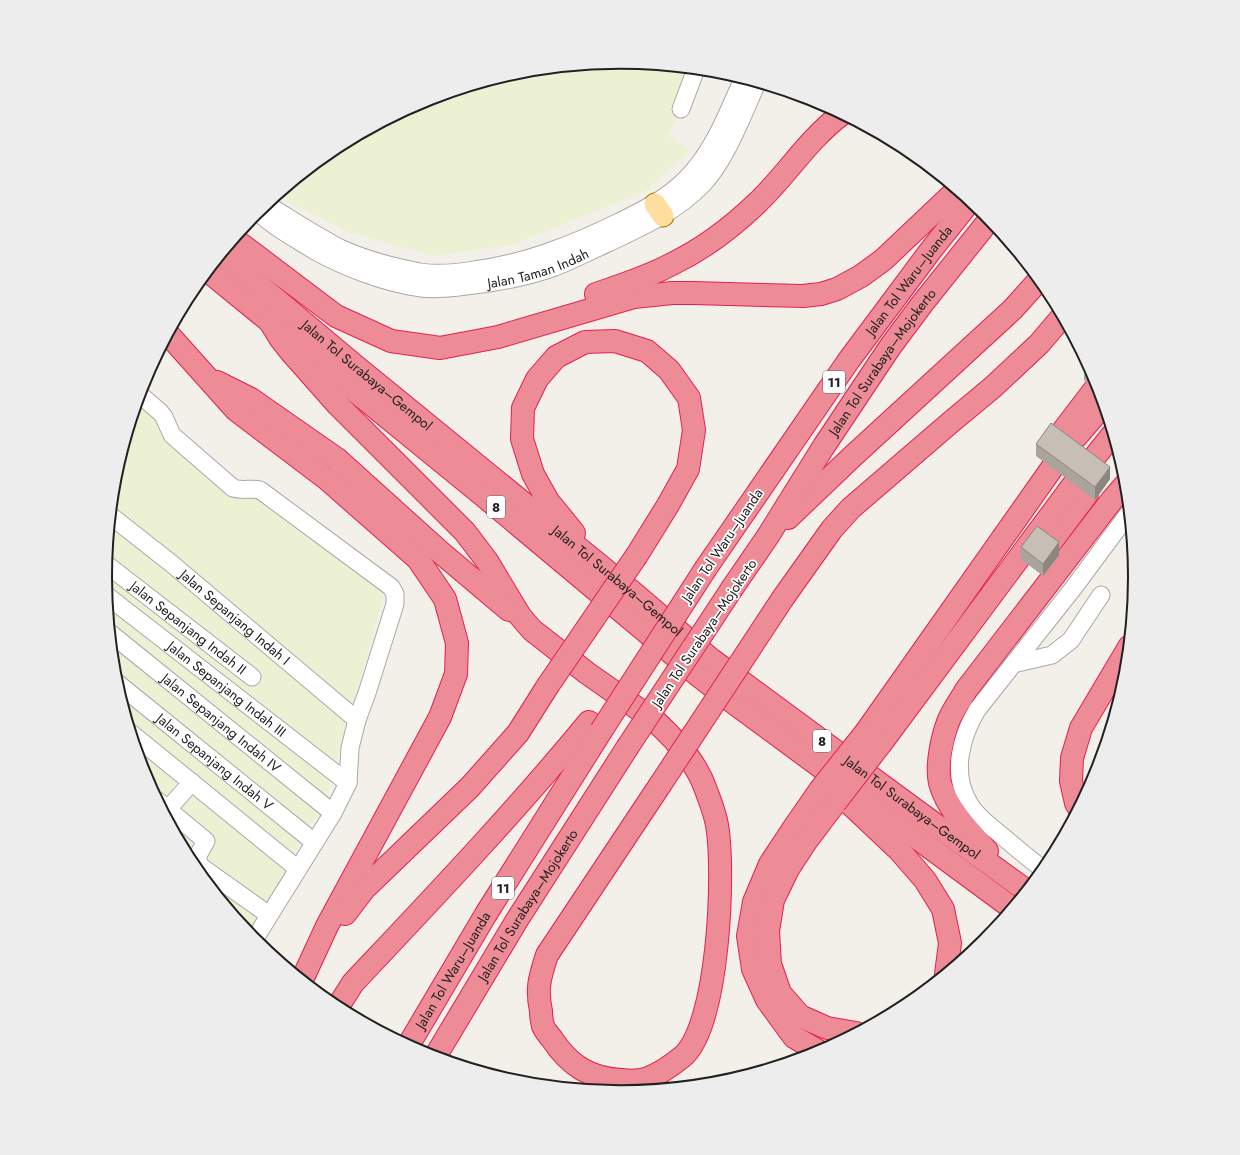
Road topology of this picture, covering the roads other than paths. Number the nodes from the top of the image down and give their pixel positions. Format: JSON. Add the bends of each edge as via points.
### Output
{"nodes":[{"id":1,"x":694,"y":75,"type":"edge"},
{"id":2,"x":741,"y":84,"type":"edge"},
{"id":3,"x":755,"y":87,"type":"edge"},
{"id":4,"x":681,"y":109,"type":"dead end"},
{"id":5,"x":837,"y":118,"type":"edge"},
{"id":6,"x":953,"y":194,"type":"edge"},
{"id":7,"x":966,"y":206,"type":"edge"},
{"id":8,"x":272,"y":207,"type":"edge"},
{"id":9,"x":659,"y":210,"type":"junction"},
{"id":10,"x":263,"y":215,"type":"edge"},
{"id":11,"x":986,"y":224,"type":"edge"},
{"id":12,"x":244,"y":235,"type":"edge"},
{"id":13,"x":238,"y":242,"type":"edge"},
{"id":14,"x":226,"y":257,"type":"edge"},
{"id":15,"x":212,"y":274,"type":"edge"},
{"id":16,"x":1035,"y":284,"type":"edge"},
{"id":17,"x":269,"y":320,"type":"junction"},
{"id":18,"x":1059,"y":321,"type":"edge"},
{"id":19,"x":172,"y":338,"type":"edge"},
{"id":20,"x":206,"y":376,"type":"junction"},
{"id":21,"x":144,"y":398,"type":"edge"},
{"id":22,"x":1097,"y":400,"type":"edge"},
{"id":23,"x":1110,"y":441,"type":"edge"},
{"id":24,"x":1062,"y":444,"type":"edge"},
{"id":25,"x":1113,"y":454,"type":"edge"},
{"id":26,"x":1047,"y":464,"type":"dead end"},
{"id":27,"x":1121,"y":490,"type":"edge"},
{"id":28,"x":115,"y":519,"type":"edge"},
{"id":29,"x":1125,"y":519,"type":"edge"},
{"id":30,"x":768,"y":536,"type":"junction"},
{"id":31,"x":1048,"y":546,"type":"edge"},
{"id":32,"x":1032,"y":568,"type":"dead end"},
{"id":33,"x":112,"y":569,"type":"edge"},
{"id":34,"x":620,"y":580,"type":"edge"},
{"id":35,"x":620,"y":580,"type":"edge"},
{"id":36,"x":620,"y":580,"type":"edge"},
{"id":37,"x":620,"y":580,"type":"edge"},
{"id":38,"x":636,"y":595,"type":"junction"},
{"id":39,"x":1102,"y":595,"type":"dead end"},
{"id":40,"x":113,"y":600,"type":"edge"},
{"id":41,"x":532,"y":630,"type":"junction"},
{"id":42,"x":115,"y":637,"type":"edge"},
{"id":43,"x":952,"y":648,"type":"junction"},
{"id":44,"x":1122,"y":658,"type":"edge"},
{"id":45,"x":1013,"y":664,"type":"junction"},
{"id":46,"x":252,"y":677,"type":"dead end"},
{"id":47,"x":124,"y":688,"type":"edge"},
{"id":48,"x":357,"y":720,"type":"junction"},
{"id":49,"x":595,"y":727,"type":"junction"},
{"id":50,"x":874,"y":737,"type":"junction"},
{"id":51,"x":137,"y":739,"type":"edge"},
{"id":52,"x":785,"y":741,"type":"junction"},
{"id":53,"x":683,"y":751,"type":"edge"},
{"id":54,"x":683,"y":751,"type":"edge"},
{"id":55,"x":683,"y":751,"type":"edge"},
{"id":56,"x":683,"y":751,"type":"edge"},
{"id":57,"x":192,"y":782,"type":"junction"},
{"id":58,"x":348,"y":783,"type":"junction"},
{"id":59,"x":828,"y":797,"type":"junction"},
{"id":60,"x":1076,"y":802,"type":"edge"},
{"id":61,"x":165,"y":804,"type":"edge"},
{"id":62,"x":168,"y":809,"type":"edge"},
{"id":63,"x":333,"y":812,"type":"junction"},
{"id":64,"x":314,"y":842,"type":"junction"},
{"id":65,"x":199,"y":862,"type":"edge"},
{"id":66,"x":1039,"y":866,"type":"edge"},
{"id":67,"x":203,"y":868,"type":"edge"},
{"id":68,"x":1037,"y":868,"type":"edge"},
{"id":69,"x":298,"y":869,"type":"junction"},
{"id":70,"x":1020,"y":886,"type":"edge"},
{"id":71,"x":1008,"y":905,"type":"edge"},
{"id":72,"x":269,"y":915,"type":"junction"},
{"id":73,"x":257,"y":934,"type":"edge"},
{"id":74,"x":947,"y":967,"type":"edge"},
{"id":75,"x":304,"y":976,"type":"edge"},
{"id":76,"x":304,"y":976,"type":"edge"},
{"id":77,"x":341,"y":1002,"type":"edge"},
{"id":78,"x":849,"y":1032,"type":"edge"},
{"id":79,"x":411,"y":1041,"type":"edge"},
{"id":80,"x":813,"y":1048,"type":"edge"},
{"id":81,"x":437,"y":1052,"type":"edge"}],
"edges":[{"from":1,"to":4,"type":"street"},
{"from":2,"to":9,"type":"street","name":"Jalan Taman Indah","via":[[698,166],[672,192]]},
{"from":3,"to":9,"type":"street","name":"Jalan Taman Indah","via":[[725,152],[704,183],[691,196]]},
{"from":5,"to":12,"type":"highway","via":[[819,133],[756,205],[692,253],[648,275],[572,304],[450,334],[418,334],[386,327],[364,317],[261,250]]},
{"from":6,"to":13,"type":"highway","via":[[883,260],[861,276],[837,289],[821,294],[803,296],[667,293],[634,297],[498,337],[440,348],[391,341],[336,316]]},
{"from":7,"to":49,"type":"highway","name":"Jalan Tol Waru–Juanda","number":"11","bridge":true,"via":[[849,360]]},
{"from":8,"to":9,"type":"street","name":"Jalan Taman Indah","via":[[342,249],[361,256],[421,272],[452,273],[522,261],[553,252]]},
{"from":9,"to":10,"type":"street","name":"Jalan Taman Indah","via":[[632,232],[555,267],[487,284],[452,288],[422,288],[395,283],[334,261],[295,239]]},
{"from":11,"to":30,"type":"highway","name":"Jalan Tol Surabaya–Mojokerto","number":"11","via":[[890,347]]},
{"from":14,"to":38,"type":"highway","name":"Jalan Tol Surabaya–Gempol","number":"8"},
{"from":15,"to":17,"type":"highway","name":"Jalan Tol Surabaya–Gempol","number":"8"},
{"from":16,"to":30,"type":"highway","via":[[1013,310]]},
{"from":17,"to":41,"type":"highway","via":[[291,352],[337,404],[465,532],[487,561],[520,616]]},
{"from":17,"to":52,"type":"highway","name":"Jalan Tol Surabaya–Gempol","number":"8","via":[[699,676]]},
{"from":18,"to":53,"type":"highway","bridge":true,"via":[[1040,344],[999,382],[851,508],[832,529],[783,598]]},
{"from":19,"to":20,"type":"highway"},
{"from":20,"to":41,"type":"highway","via":[[251,399],[337,459]]},
{"from":20,"to":76,"type":"highway","via":[[236,410],[326,479],[418,559],[446,599],[457,643],[456,674],[440,717],[345,892]]},
{"from":21,"to":48,"type":"street","via":[[164,417],[172,435],[233,488],[260,490],[391,587],[395,594],[395,604]]},
{"from":22,"to":24,"type":"highway"},
{"from":23,"to":25,"type":"highway","via":[[1096,469]]},
{"from":26,"to":50,"type":"highway","via":[[950,612]]},
{"from":27,"to":70,"type":"highway","via":[[966,690],[948,722],[940,752],[940,782],[948,802],[967,829]]},
{"from":28,"to":48,"type":"street","name":"Jalan Sepanjang Indah I"},
{"from":29,"to":45,"type":"street"},
{"from":30,"to":81,"type":"highway","name":"Jalan Tol Surabaya–Mojokerto","number":"11","bridge":true,"via":[[627,748],[517,920]]},
{"from":31,"to":43,"type":"highway","via":[[1081,489]]},
{"from":32,"to":43,"type":"highway","via":[[1003,601]]},
{"from":33,"to":46,"type":"street","name":"Jalan Sepanjang Indah II"},
{"from":34,"to":38,"type":"highway","bridge":true},
{"from":35,"to":36,"type":"highway","bridge":true,"via":[[578,538],[548,501],[532,474],[522,439],[523,408],[537,379],[556,357],[585,342],[615,341],[647,351],[669,370],[689,398],[694,430],[688,469]]},
{"from":37,"to":75,"type":"highway","bridge":true,"via":[[518,733],[470,787],[365,888],[336,924]]},
{"from":38,"to":70,"type":"highway","name":"Jalan Tol Surabaya–Gempol","number":"8","via":[[712,660]]},
{"from":39,"to":45,"type":"street","via":[[1072,640],[1052,655]]},
{"from":40,"to":58,"type":"street","name":"Jalan Sepanjang Indah III"},
{"from":41,"to":56,"type":"highway","bridge":true,"via":[[654,720]]},
{"from":42,"to":63,"type":"street","name":"Jalan Sepanjang Indah IV"},
{"from":43,"to":50,"type":"highway"},
{"from":44,"to":60,"type":"highway","via":[[1082,728],[1072,758],[1071,781]]},
{"from":45,"to":66,"type":"street","via":[[971,720],[960,748],[960,772],[964,794],[977,813]]},
{"from":47,"to":64,"type":"street","name":"Jalan Sepanjang Indah V"},
{"from":48,"to":58,"type":"street","via":[[350,748]]},
{"from":49,"to":77,"type":"highway","via":[[565,751],[353,983]]},
{"from":49,"to":79,"type":"highway","name":"Jalan Tol Waru–Juanda","number":"11"},
{"from":50,"to":59,"type":"highway","bridge":true},
{"from":51,"to":57,"type":"street"},
{"from":52,"to":71,"type":"highway","name":"Jalan Tol Surabaya–Gempol","number":"8"},
{"from":52,"to":74,"type":"highway","via":[[899,850],[925,880],[943,909],[950,943]]},
{"from":54,"to":55,"type":"highway","bridge":true,"via":[[546,955],[538,986],[543,1026],[561,1053],[592,1075],[612,1080],[644,1079],[658,1074],[683,1056],[694,1043],[711,988],[720,867],[717,824],[706,788]]},
{"from":57,"to":61,"type":"street"},
{"from":57,"to":69,"type":"street"},
{"from":58,"to":63,"type":"street"},
{"from":59,"to":78,"type":"highway","via":[[773,900],[768,930],[770,964],[780,993],[800,1016],[827,1028]]},
{"from":59,"to":80,"type":"highway","via":[[792,829],[770,864],[754,902],[748,936],[753,969],[767,1000],[794,1037]]},
{"from":62,"to":65,"type":"street","via":[[206,841],[197,857]]},
{"from":63,"to":64,"type":"street"},
{"from":64,"to":69,"type":"street"},
{"from":67,"to":72,"type":"street"},
{"from":68,"to":70,"type":"street"},
{"from":69,"to":72,"type":"street"},
{"from":72,"to":73,"type":"street"}]}
